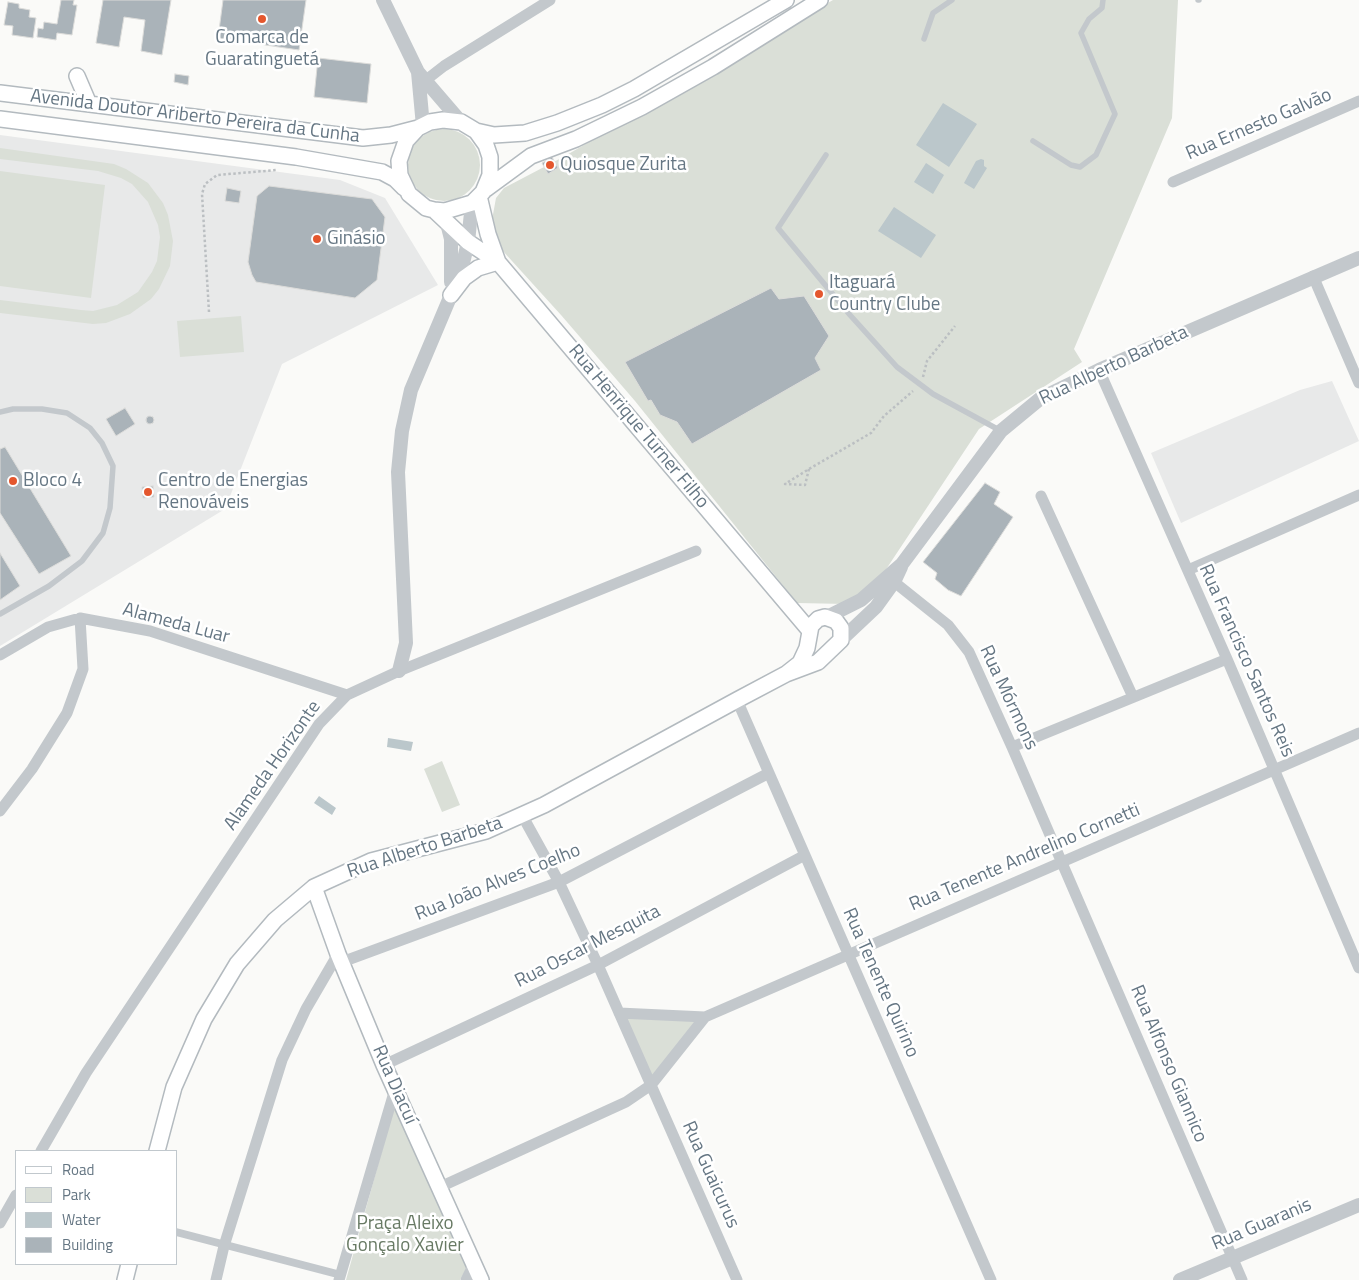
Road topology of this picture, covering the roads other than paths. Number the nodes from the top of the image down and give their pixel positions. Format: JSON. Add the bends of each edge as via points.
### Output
{"nodes":[{"id":1,"x":383,"y":0,"type":"edge"},
{"id":2,"x":550,"y":0,"type":"edge"},
{"id":3,"x":786,"y":0,"type":"edge"},
{"id":4,"x":820,"y":0,"type":"edge"},
{"id":5,"x":952,"y":0,"type":"edge"},
{"id":6,"x":1103,"y":0,"type":"edge"},
{"id":7,"x":924,"y":39,"type":"dead end"},
{"id":8,"x":76,"y":76,"type":"dead end"},
{"id":9,"x":422,"y":76,"type":"junction"},
{"id":10,"x":0,"y":93,"type":"edge"},
{"id":11,"x":1359,"y":101,"type":"edge"},
{"id":12,"x":89,"y":104,"type":"junction"},
{"id":13,"x":0,"y":119,"type":"edge"},
{"id":14,"x":461,"y":122,"type":"junction"},
{"id":15,"x":421,"y":127,"type":"junction"},
{"id":16,"x":476,"y":132,"type":"junction"},
{"id":17,"x":1033,"y":142,"type":"dead end"},
{"id":18,"x":826,"y":155,"type":"dead end"},
{"id":19,"x":1173,"y":182,"type":"dead end"},
{"id":20,"x":409,"y":194,"type":"junction"},
{"id":21,"x":478,"y":197,"type":"junction"},
{"id":22,"x":434,"y":210,"type":"junction"},
{"id":23,"x":447,"y":223,"type":"junction"},
{"id":24,"x":468,"y":242,"type":"junction"},
{"id":25,"x":1359,"y":258,"type":"edge"},
{"id":26,"x":498,"y":262,"type":"junction"},
{"id":27,"x":1313,"y":276,"type":"junction"},
{"id":28,"x":451,"y":295,"type":"junction"},
{"id":29,"x":1099,"y":370,"type":"junction"},
{"id":30,"x":1359,"y":383,"type":"edge"},
{"id":31,"x":0,"y":412,"type":"edge"},
{"id":32,"x":1001,"y":431,"type":"junction"},
{"id":33,"x":1359,"y":495,"type":"edge"},
{"id":34,"x":1041,"y":496,"type":"dead end"},
{"id":35,"x":696,"y":551,"type":"dead end"},
{"id":36,"x":1188,"y":570,"type":"junction"},
{"id":37,"x":890,"y":579,"type":"junction"},
{"id":38,"x":778,"y":591,"type":"junction"},
{"id":39,"x":0,"y":614,"type":"edge"},
{"id":40,"x":826,"y":617,"type":"junction"},
{"id":41,"x":80,"y":618,"type":"junction"},
{"id":42,"x":810,"y":631,"type":"junction"},
{"id":43,"x":837,"y":643,"type":"junction"},
{"id":44,"x":0,"y":656,"type":"edge"},
{"id":45,"x":1226,"y":659,"type":"junction"},
{"id":46,"x":399,"y":671,"type":"junction"},
{"id":47,"x":786,"y":674,"type":"junction"},
{"id":48,"x":347,"y":694,"type":"junction"},
{"id":49,"x":1133,"y":698,"type":"junction"},
{"id":50,"x":737,"y":700,"type":"junction"},
{"id":51,"x":1359,"y":733,"type":"edge"},
{"id":52,"x":1012,"y":747,"type":"junction"},
{"id":53,"x":1274,"y":769,"type":"junction"},
{"id":54,"x":769,"y":773,"type":"junction"},
{"id":55,"x":0,"y":811,"type":"edge"},
{"id":56,"x":522,"y":815,"type":"junction"},
{"id":57,"x":805,"y":854,"type":"junction"},
{"id":58,"x":1062,"y":862,"type":"junction"},
{"id":59,"x":560,"y":882,"type":"junction"},
{"id":60,"x":314,"y":887,"type":"junction"},
{"id":61,"x":848,"y":954,"type":"junction"},
{"id":62,"x":340,"y":958,"type":"junction"},
{"id":63,"x":598,"y":965,"type":"junction"},
{"id":64,"x":1359,"y":968,"type":"edge"},
{"id":65,"x":619,"y":1013,"type":"junction"},
{"id":66,"x":705,"y":1017,"type":"junction"},
{"id":67,"x":384,"y":1066,"type":"junction"},
{"id":68,"x":651,"y":1085,"type":"junction"},
{"id":69,"x":395,"y":1089,"type":"junction"},
{"id":70,"x":42,"y":1150,"type":"edge"},
{"id":71,"x":157,"y":1150,"type":"edge"},
{"id":72,"x":440,"y":1188,"type":"junction"},
{"id":73,"x":15,"y":1197,"type":"edge"},
{"id":74,"x":1359,"y":1205,"type":"edge"},
{"id":75,"x":0,"y":1223,"type":"edge"},
{"id":76,"x":178,"y":1233,"type":"edge"},
{"id":77,"x":224,"y":1246,"type":"junction"},
{"id":78,"x":1232,"y":1257,"type":"junction"},
{"id":79,"x":474,"y":1264,"type":"junction"},
{"id":80,"x":129,"y":1265,"type":"edge"},
{"id":81,"x":340,"y":1277,"type":"edge"},
{"id":82,"x":125,"y":1280,"type":"edge"},
{"id":83,"x":216,"y":1280,"type":"edge"},
{"id":84,"x":466,"y":1280,"type":"edge"},
{"id":85,"x":481,"y":1280,"type":"edge"},
{"id":86,"x":737,"y":1280,"type":"edge"},
{"id":87,"x":991,"y":1280,"type":"edge"},
{"id":88,"x":1180,"y":1280,"type":"edge"},
{"id":89,"x":1242,"y":1280,"type":"edge"}],
"edges":[{"from":1,"to":9,"type":"street"},
{"from":2,"to":9,"type":"street","via":[[444,66]]},
{"from":3,"to":16,"type":"main road","via":[[602,105],[525,133],[494,135]]},
{"from":4,"to":21,"type":"main road","via":[[642,107],[576,139],[531,156]]},
{"from":5,"to":7,"type":"lane","via":[[933,13]]},
{"from":6,"to":17,"type":"lane","via":[[1102,8],[1080,32],[1114,114],[1096,155],[1080,166]]},
{"from":8,"to":12,"type":"main road"},
{"from":9,"to":14,"type":"street"},
{"from":9,"to":15,"type":"street"},
{"from":10,"to":12,"type":"main road","name":"Avenida Doutor Ariberto Pereira da Cunha"},
{"from":11,"to":19,"type":"street","name":"Rua Ernesto Galvão"},
{"from":12,"to":15,"type":"main road","name":"Avenida Doutor Ariberto Pereira da Cunha","via":[[363,138]]},
{"from":13,"to":20,"type":"main road","name":"Avenida Doutor Ariberto Pereira da Cunha","via":[[382,172],[395,179]]},
{"from":14,"to":15,"type":"main road","via":[[443,120]]},
{"from":14,"to":16,"type":"main road"},
{"from":15,"to":20,"type":"main road","via":[[406,141],[400,161],[400,175]]},
{"from":16,"to":21,"type":"main road","via":[[490,156],[490,175]]},
{"from":18,"to":32,"type":"lane","via":[[778,228],[897,367],[933,394]]},
{"from":20,"to":22,"type":"main road","via":[[426,208]]},
{"from":21,"to":22,"type":"main road","via":[[445,211]]},
{"from":21,"to":24,"type":"street"},
{"from":21,"to":26,"type":"main road","name":"Rua Henrique Turner Filho"},
{"from":22,"to":23,"type":"main road","name":"Rua Henrique Turner Filho"},
{"from":23,"to":24,"type":"main road","name":"Rua Henrique Turner Filho"},
{"from":23,"to":28,"type":"street","via":[[451,239]]},
{"from":24,"to":26,"type":"main road","name":"Rua Henrique Turner Filho"},
{"from":24,"to":28,"type":"street"},
{"from":25,"to":27,"type":"street","name":"Rua Alberto Barbeta"},
{"from":26,"to":28,"type":"main road","via":[[478,268],[464,278]]},
{"from":26,"to":38,"type":"main road","name":"Rua Henrique Turner Filho"},
{"from":27,"to":29,"type":"street","name":"Rua Alberto Barbeta"},
{"from":27,"to":30,"type":"street"},
{"from":28,"to":46,"type":"street","via":[[411,390],[402,431],[398,472],[406,643]]},
{"from":29,"to":32,"type":"street","name":"Rua Alberto Barbeta","via":[[1041,398]]},
{"from":29,"to":36,"type":"street","name":"Rua Francisco Santos Reis"},
{"from":31,"to":39,"type":"lane","via":[[42,409],[66,413],[90,428],[113,466],[110,508],[103,533],[82,561],[49,586]]},
{"from":32,"to":37,"type":"street","name":"Rua Alberto Barbeta"},
{"from":33,"to":36,"type":"street"},
{"from":34,"to":49,"type":"street"},
{"from":35,"to":46,"type":"street","name":"Alameda Horizonte"},
{"from":36,"to":45,"type":"street","name":"Rua Francisco Santos Reis"},
{"from":37,"to":40,"type":"street","via":[[861,600]]},
{"from":37,"to":43,"type":"street","via":[[876,607]]},
{"from":37,"to":52,"type":"street","name":"Rua Mórmons","via":[[948,625],[969,652]]},
{"from":38,"to":40,"type":"main road"},
{"from":38,"to":42,"type":"main road"},
{"from":40,"to":42,"type":"main road","via":[[818,619]]},
{"from":40,"to":43,"type":"main road","via":[[836,621],[841,628]]},
{"from":41,"to":44,"type":"street","name":"Alameda Luar","via":[[48,627]]},
{"from":41,"to":48,"type":"street","name":"Alameda Luar","via":[[150,631]]},
{"from":41,"to":55,"type":"street","via":[[84,669],[67,713],[32,769]]},
{"from":42,"to":43,"type":"main road","via":[[814,644],[823,649]]},
{"from":42,"to":47,"type":"main road","via":[[800,663]]},
{"from":43,"to":47,"type":"main road","via":[[818,662]]},
{"from":45,"to":49,"type":"street"},
{"from":45,"to":53,"type":"street","name":"Rua Francisco Santos Reis"},
{"from":46,"to":48,"type":"street","name":"Alameda Horizonte"},
{"from":47,"to":50,"type":"main road","name":"Rua Alberto Barbeta"},
{"from":48,"to":70,"type":"street","name":"Alameda Horizonte","via":[[319,724],[86,1073]]},
{"from":49,"to":52,"type":"street"},
{"from":50,"to":54,"type":"street","name":"Rua Tenente Quirino"},
{"from":50,"to":56,"type":"main road","name":"Rua Alberto Barbeta"},
{"from":51,"to":53,"type":"street","name":"Rua Tenente Andrelino Cornetti"},
{"from":52,"to":58,"type":"street","name":"Rua Mórmons"},
{"from":53,"to":58,"type":"street","name":"Rua Tenente Andrelino Cornetti"},
{"from":53,"to":64,"type":"street","name":"Rua Francisco Santos Reis"},
{"from":54,"to":57,"type":"street","name":"Rua Tenente Quirino"},
{"from":54,"to":59,"type":"street","name":"Rua João Alves Coelho"},
{"from":56,"to":59,"type":"street","name":"Rua Guaicurus"},
{"from":56,"to":60,"type":"main road","name":"Rua Alberto Barbeta","via":[[486,831],[371,861]]},
{"from":57,"to":61,"type":"street","name":"Rua Tenente Quirino"},
{"from":57,"to":63,"type":"street","name":"Rua Oscar Mesquita"},
{"from":58,"to":61,"type":"street","name":"Rua Tenente Andrelino Cornetti"},
{"from":58,"to":78,"type":"street","name":"Rua Alfonso Giannico"},
{"from":59,"to":62,"type":"street","name":"Rua João Alves Coelho"},
{"from":59,"to":63,"type":"street","name":"Rua Guaicurus"},
{"from":60,"to":62,"type":"main road","name":"Rua Diacuí"},
{"from":60,"to":71,"type":"main road","name":"Rua Alberto Barbeta","via":[[275,920],[238,964],[204,1018],[174,1087]]},
{"from":61,"to":66,"type":"street","name":"Rua Tenente Andrelino Cornetti"},
{"from":61,"to":87,"type":"street","name":"Rua Tenente Quirino"},
{"from":62,"to":67,"type":"main road","name":"Rua Diacuí"},
{"from":62,"to":77,"type":"street","via":[[306,1010],[282,1060]]},
{"from":63,"to":65,"type":"street","name":"Rua Guaicurus"},
{"from":63,"to":67,"type":"street","name":"Rua Oscar Mesquita"},
{"from":65,"to":66,"type":"street"},
{"from":65,"to":68,"type":"street","name":"Rua Guaicurus"},
{"from":66,"to":68,"type":"street"},
{"from":67,"to":69,"type":"main road","name":"Rua Diacuí"},
{"from":68,"to":72,"type":"street","via":[[626,1102]]},
{"from":68,"to":86,"type":"street","name":"Rua Guaicurus"},
{"from":69,"to":72,"type":"main road","name":"Rua Diacuí"},
{"from":69,"to":81,"type":"street"},
{"from":72,"to":79,"type":"main road","name":"Rua Diacuí"},
{"from":73,"to":75,"type":"street"},
{"from":74,"to":78,"type":"street","name":"Rua Guaranis"},
{"from":76,"to":77,"type":"street"},
{"from":77,"to":81,"type":"street"},
{"from":77,"to":83,"type":"street"},
{"from":78,"to":88,"type":"street","name":"Rua Guaranis"},
{"from":78,"to":89,"type":"street","name":"Rua Alfonso Giannico"},
{"from":79,"to":84,"type":"street"},
{"from":79,"to":85,"type":"main road","name":"Rua Diacuí"},
{"from":80,"to":82,"type":"main road"}]}
